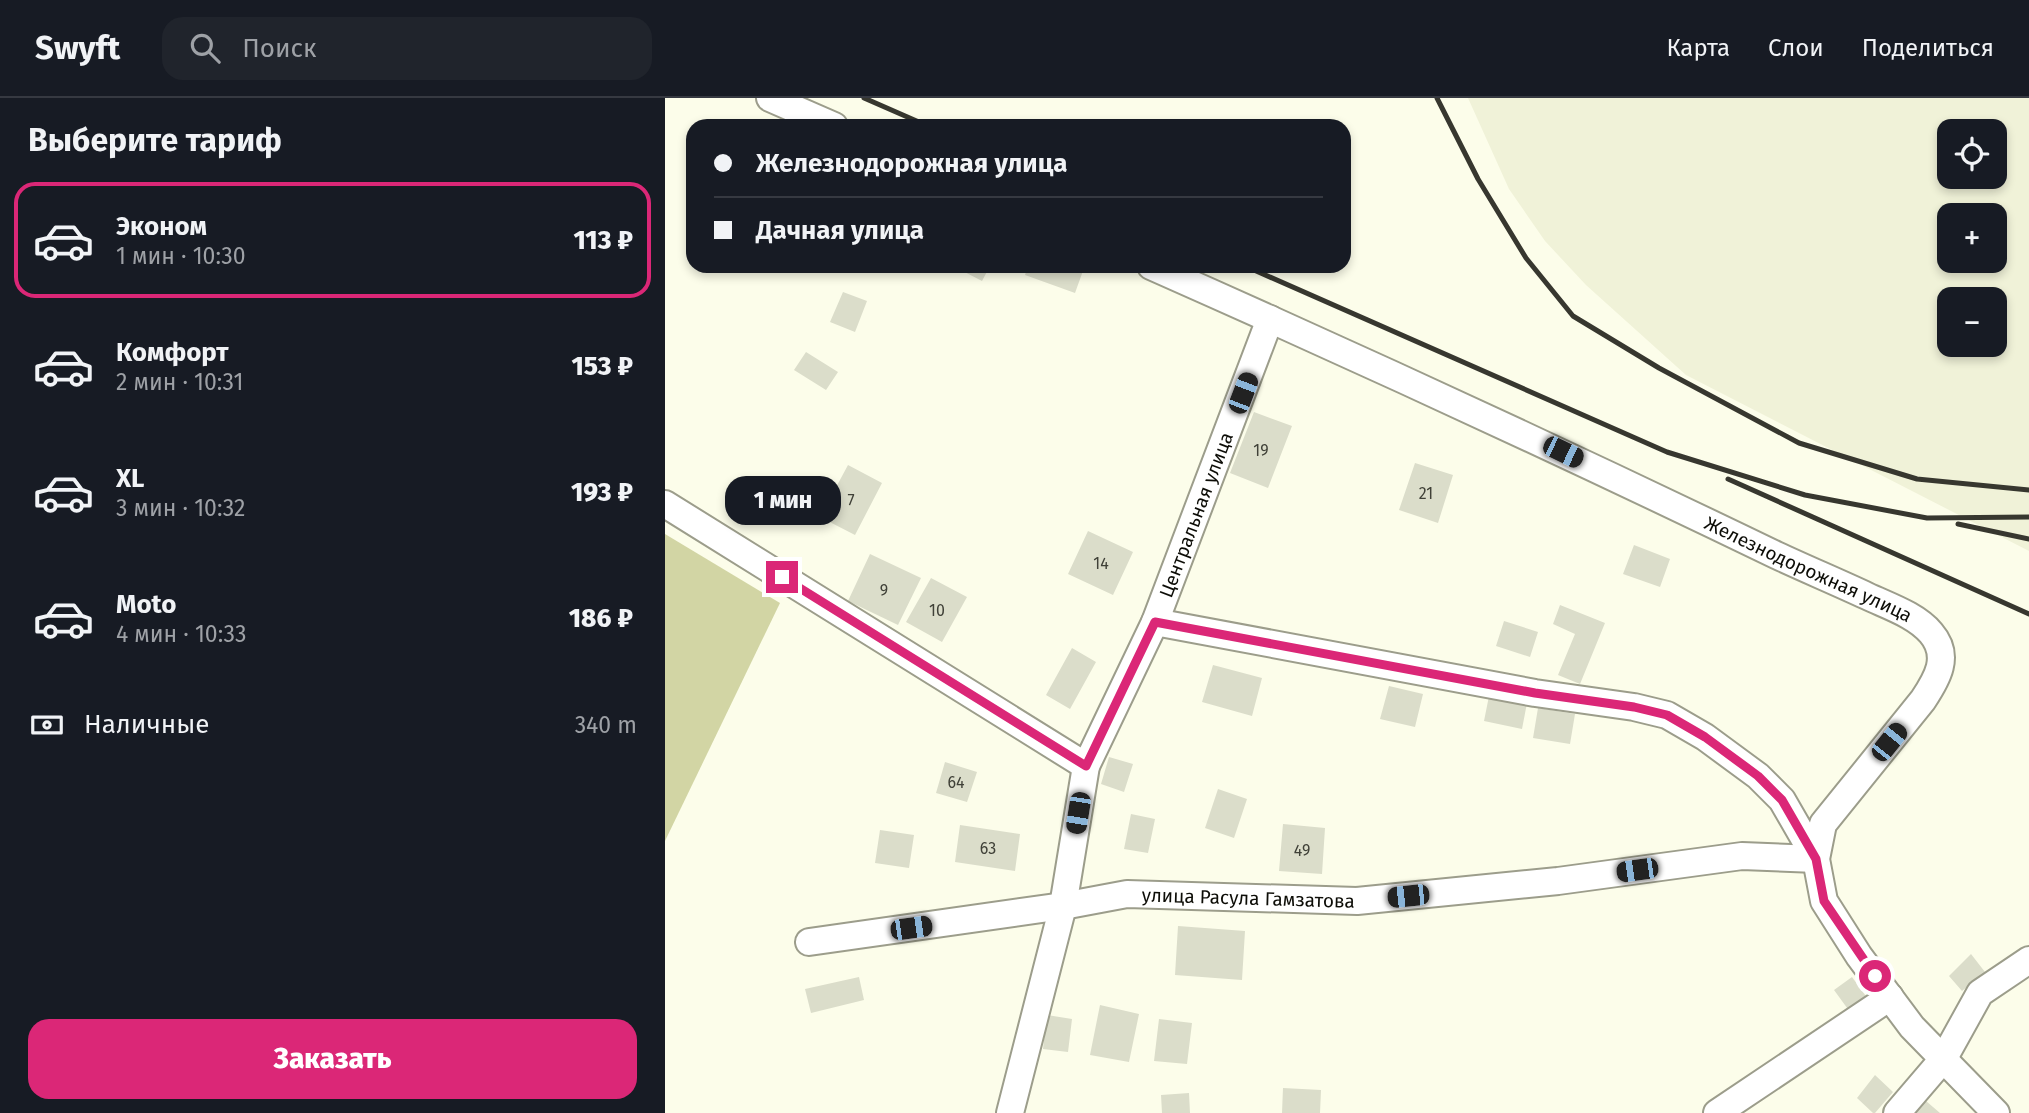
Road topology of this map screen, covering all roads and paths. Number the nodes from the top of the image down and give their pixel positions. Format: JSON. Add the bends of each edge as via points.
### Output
{"nodes":[{"id":1,"x":771,"y":98,"type":"edge"},
{"id":2,"x":818,"y":119,"type":"edge"},
{"id":3,"x":1167,"y":273,"type":"edge"},
{"id":4,"x":1270,"y":319,"type":"junction"},
{"id":5,"x":665,"y":504,"type":"edge"},
{"id":6,"x":1155,"y":622,"type":"junction"},
{"id":7,"x":1086,"y":766,"type":"junction"},
{"id":8,"x":1816,"y":859,"type":"junction"},
{"id":9,"x":1063,"y":906,"type":"junction"},
{"id":10,"x":809,"y":942,"type":"dead end"},
{"id":11,"x":2029,"y":960,"type":"edge"},
{"id":12,"x":1890,"y":997,"type":"junction"},
{"id":13,"x":1944,"y":1058,"type":"junction"},
{"id":14,"x":1010,"y":1113,"type":"edge"},
{"id":15,"x":1717,"y":1113,"type":"edge"},
{"id":16,"x":1897,"y":1113,"type":"edge"},
{"id":17,"x":1996,"y":1113,"type":"edge"}],
"edges":[{"from":1,"to":2,"type":"street"},
{"from":3,"to":4,"type":"street","name":"Железнодорожная улица"},
{"from":4,"to":6,"type":"street","name":"Центральная улица"},
{"from":4,"to":8,"type":"street","name":"Железнодорожная улица","via":[[1893,608],[1932,634],[1942,655],[1938,678],[1823,824]]},
{"from":5,"to":7,"type":"street"},
{"from":6,"to":7,"type":"street","name":"Центральная улица"},
{"from":6,"to":8,"type":"street","via":[[1667,715],[1758,776],[1782,800]]},
{"from":7,"to":9,"type":"street","name":"Центральная улица"},
{"from":8,"to":9,"type":"street","name":"улица Расула Гамзатова","via":[[1742,856],[1357,901],[1127,894]]},
{"from":8,"to":12,"type":"street","name":"Железнодорожная улица","via":[[1824,901]]},
{"from":9,"to":10,"type":"street","name":"улица Расула Гамзатова"},
{"from":9,"to":14,"type":"street","name":"Центральная улица"},
{"from":11,"to":13,"type":"street","via":[[1980,993]]},
{"from":12,"to":13,"type":"street","name":"Железнодорожная улица"},
{"from":12,"to":15,"type":"street"},
{"from":13,"to":16,"type":"street"},
{"from":13,"to":17,"type":"street","name":"Железнодорожная улица"}]}
